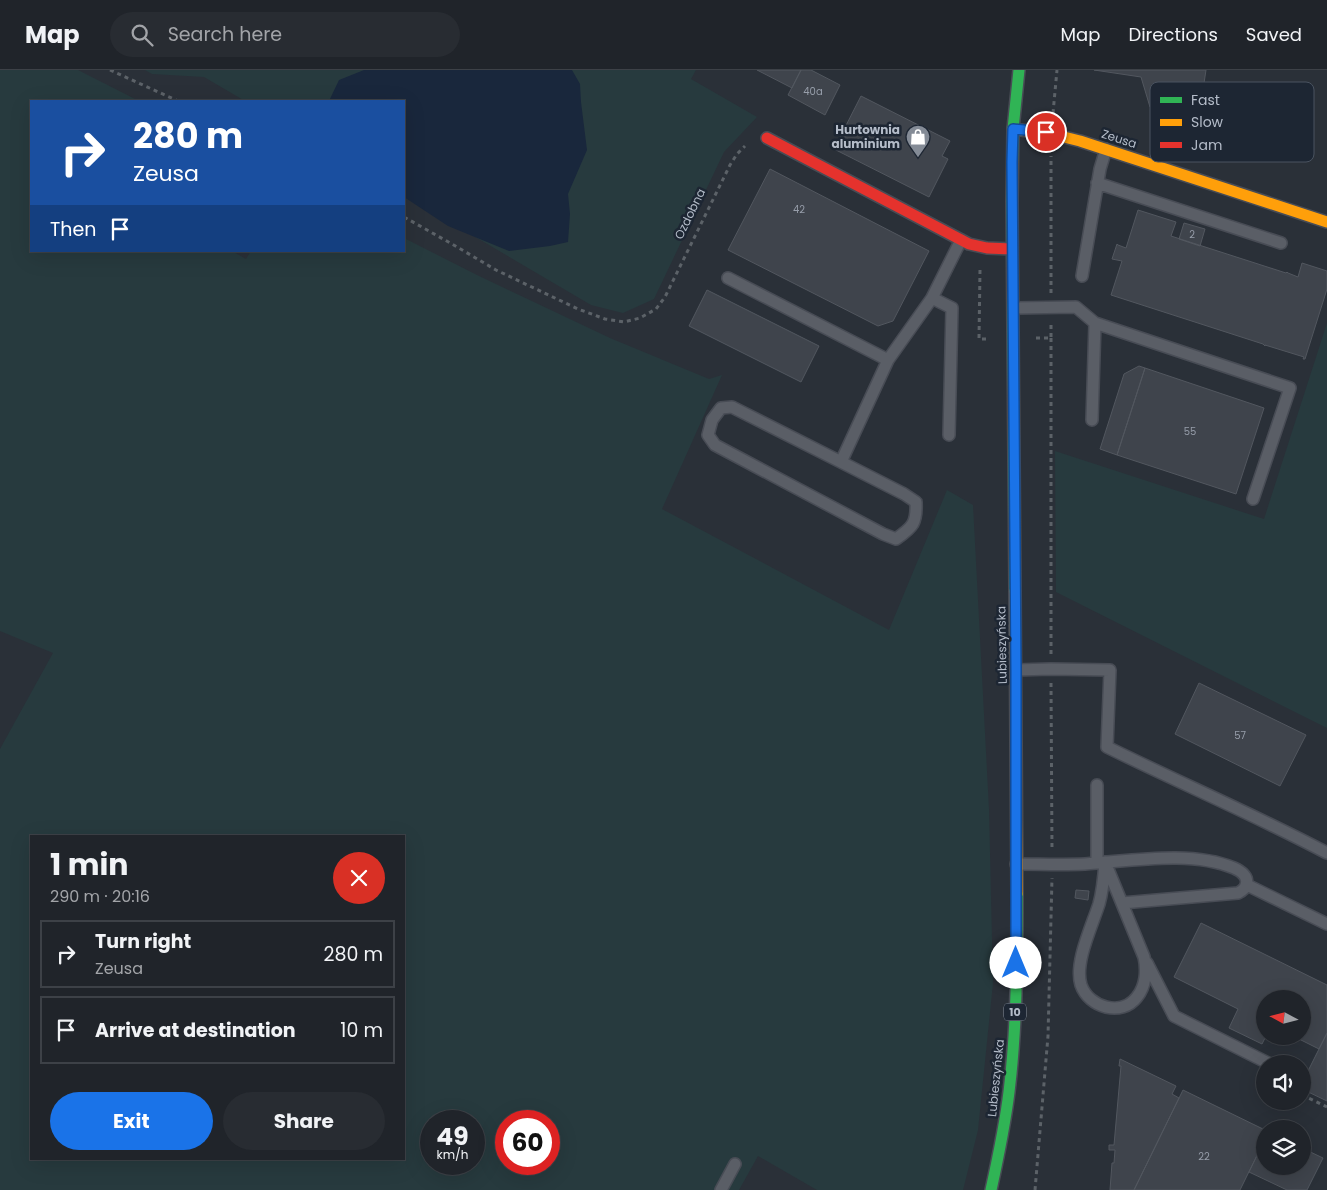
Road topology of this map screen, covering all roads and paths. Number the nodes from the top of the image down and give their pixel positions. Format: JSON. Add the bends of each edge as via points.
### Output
{"nodes":[{"id":1,"x":110,"y":70,"type":"edge"},
{"id":2,"x":1019,"y":70,"type":"edge"},
{"id":3,"x":176,"y":100,"type":"edge"},
{"id":4,"x":1013,"y":129,"type":"junction"},
{"id":5,"x":767,"y":138,"type":"joint"},
{"id":6,"x":1106,"y":149,"type":"junction"},
{"id":7,"x":1097,"y":183,"type":"junction"},
{"id":8,"x":405,"y":218,"type":"edge"},
{"id":9,"x":1327,"y":222,"type":"edge"},
{"id":10,"x":961,"y":240,"type":"junction"},
{"id":11,"x":1281,"y":243,"type":"dead end"},
{"id":12,"x":1012,"y":249,"type":"junction"},
{"id":13,"x":1082,"y":276,"type":"dead end"},
{"id":14,"x":728,"y":278,"type":"dead end"},
{"id":15,"x":932,"y":298,"type":"junction"},
{"id":16,"x":1013,"y":308,"type":"junction"},
{"id":17,"x":1095,"y":323,"type":"junction"},
{"id":18,"x":1051,"y":338,"type":"dead end"},
{"id":19,"x":888,"y":360,"type":"junction"},
{"id":20,"x":1092,"y":420,"type":"dead end"},
{"id":21,"x":949,"y":435,"type":"dead end"},
{"id":22,"x":841,"y":462,"type":"junction"},
{"id":23,"x":1254,"y":499,"type":"dead end"},
{"id":24,"x":1051,"y":669,"type":"junction"},
{"id":25,"x":1016,"y":670,"type":"junction"},
{"id":26,"x":1098,"y":785,"type":"dead end"},
{"id":27,"x":1327,"y":853,"type":"edge"},
{"id":28,"x":1101,"y":862,"type":"junction"},
{"id":29,"x":1016,"y":864,"type":"junction"},
{"id":30,"x":1052,"y":864,"type":"junction"},
{"id":31,"x":1247,"y":884,"type":"junction"},
{"id":32,"x":1122,"y":903,"type":"junction"},
{"id":33,"x":1327,"y":924,"type":"edge"},
{"id":34,"x":1144,"y":957,"type":"junction"},
{"id":35,"x":1256,"y":1057,"type":"edge"},
{"id":36,"x":1311,"y":1099,"type":"edge"},
{"id":37,"x":1327,"y":1107,"type":"edge"},
{"id":38,"x":735,"y":1164,"type":"dead end"},
{"id":39,"x":720,"y":1190,"type":"edge"},
{"id":40,"x":991,"y":1190,"type":"edge"},
{"id":41,"x":1035,"y":1190,"type":"edge"}],
"edges":[{"from":1,"to":3,"type":"path"},
{"from":2,"to":4,"type":"main road","name":"Lubieszyńska","number":"10"},
{"from":4,"to":6,"type":"main road","name":"Zeusa","via":[[1057,134]]},
{"from":4,"to":12,"type":"main road","name":"Lubieszyńska","number":"10"},
{"from":5,"to":8,"type":"path","name":"Ozdobna","via":[[747,144],[737,154],[722,178],[665,297],[656,309],[632,321],[614,321],[578,309],[496,270]]},
{"from":5,"to":10,"type":"main road"},
{"from":6,"to":7,"type":"lane"},
{"from":6,"to":9,"type":"main road","name":"Zeusa"},
{"from":7,"to":11,"type":"lane"},
{"from":7,"to":13,"type":"lane"},
{"from":10,"to":12,"type":"main road","via":[[980,247]]},
{"from":10,"to":15,"type":"lane"},
{"from":12,"to":16,"type":"main road","name":"Lubieszyńska","number":"10"},
{"from":14,"to":19,"type":"lane"},
{"from":15,"to":19,"type":"lane"},
{"from":15,"to":21,"type":"lane","via":[[952,308]]},
{"from":16,"to":17,"type":"lane","via":[[1076,308]]},
{"from":16,"to":25,"type":"main road","name":"Lubieszyńska","number":"10"},
{"from":17,"to":20,"type":"lane"},
{"from":17,"to":23,"type":"lane","via":[[1290,388]]},
{"from":18,"to":24,"type":"path"},
{"from":19,"to":22,"type":"lane"},
{"from":22,"to":22,"type":"lane","via":[[916,502],[917,517],[908,531],[896,539],[882,534],[715,445],[708,435],[712,420],[721,408],[732,407]]},
{"from":24,"to":25,"type":"lane"},
{"from":24,"to":27,"type":"lane","via":[[1110,670],[1107,747]]},
{"from":24,"to":30,"type":"path"},
{"from":25,"to":29,"type":"main road","name":"Lubieszyńska","number":"10"},
{"from":26,"to":28,"type":"lane"},
{"from":28,"to":30,"type":"lane"},
{"from":28,"to":31,"type":"lane","via":[[1163,858],[1207,861],[1242,872]]},
{"from":28,"to":32,"type":"lane"},
{"from":28,"to":34,"type":"lane","via":[[1103,883],[1079,972],[1085,992],[1102,1006],[1115,1008],[1127,1005],[1142,989],[1146,972]]},
{"from":29,"to":30,"type":"lane"},
{"from":29,"to":40,"type":"main road","name":"Lubieszyńska","number":"10","via":[[1015,1032],[1009,1096]]},
{"from":30,"to":41,"type":"path","via":[[1048,1036]]},
{"from":31,"to":32,"type":"lane","via":[[1238,893]]},
{"from":31,"to":33,"type":"lane"},
{"from":32,"to":34,"type":"lane"},
{"from":34,"to":35,"type":"lane","via":[[1174,1016]]},
{"from":36,"to":37,"type":"path"},
{"from":38,"to":39,"type":"lane"}]}
